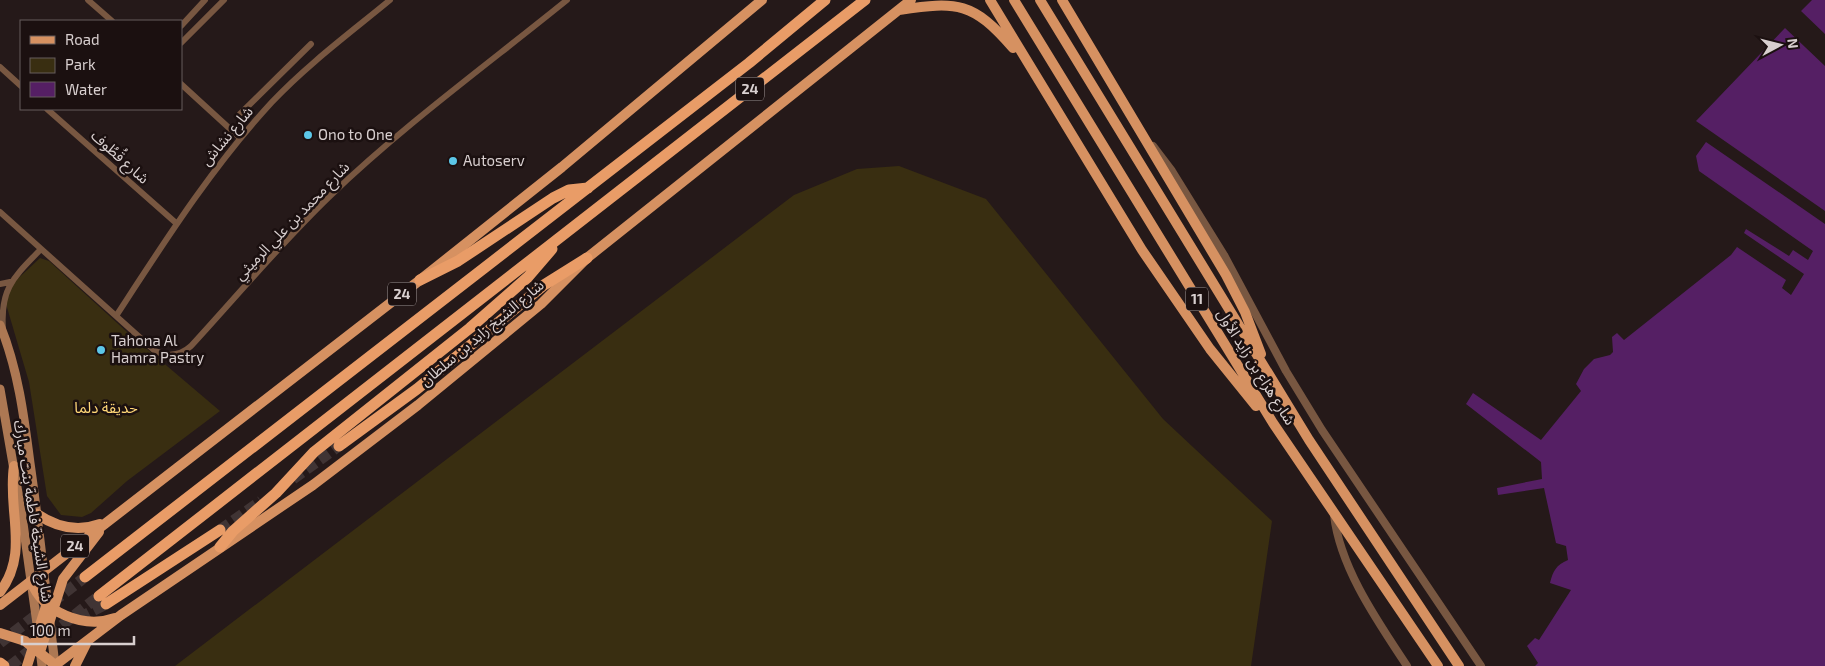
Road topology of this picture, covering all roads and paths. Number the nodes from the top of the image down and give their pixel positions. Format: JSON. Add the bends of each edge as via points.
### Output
{"nodes":[{"id":1,"x":88,"y":0,"type":"edge"},
{"id":2,"x":205,"y":0,"type":"edge"},
{"id":3,"x":224,"y":0,"type":"edge"},
{"id":4,"x":390,"y":0,"type":"edge"},
{"id":5,"x":567,"y":0,"type":"edge"},
{"id":6,"x":762,"y":0,"type":"edge"},
{"id":7,"x":826,"y":0,"type":"edge"},
{"id":8,"x":865,"y":0,"type":"edge"},
{"id":9,"x":911,"y":0,"type":"edge"},
{"id":10,"x":990,"y":0,"type":"edge"},
{"id":11,"x":1014,"y":0,"type":"edge"},
{"id":12,"x":1040,"y":0,"type":"edge"},
{"id":13,"x":1062,"y":0,"type":"edge"},
{"id":14,"x":900,"y":5,"type":"edge"},
{"id":15,"x":193,"y":13,"type":"junction"},
{"id":16,"x":111,"y":20,"type":"edge"},
{"id":17,"x":200,"y":24,"type":"junction"},
{"id":18,"x":182,"y":25,"type":"edge"},
{"id":19,"x":182,"y":42,"type":"edge"},
{"id":20,"x":311,"y":44,"type":"dead end"},
{"id":21,"x":1029,"y":66,"type":"junction"},
{"id":22,"x":0,"y":67,"type":"edge"},
{"id":23,"x":274,"y":80,"type":"junction"},
{"id":24,"x":20,"y":85,"type":"edge"},
{"id":25,"x":182,"y":85,"type":"edge"},
{"id":26,"x":284,"y":90,"type":"junction"},
{"id":27,"x":48,"y":110,"type":"edge"},
{"id":28,"x":240,"y":114,"type":"dead end"},
{"id":29,"x":1142,"y":133,"type":"junction"},
{"id":30,"x":240,"y":138,"type":"junction"},
{"id":31,"x":588,"y":188,"type":"junction"},
{"id":32,"x":0,"y":212,"type":"edge"},
{"id":33,"x":176,"y":223,"type":"junction"},
{"id":34,"x":556,"y":240,"type":"junction"},
{"id":35,"x":41,"y":249,"type":"junction"},
{"id":36,"x":587,"y":258,"type":"junction"},
{"id":37,"x":420,"y":280,"type":"junction"},
{"id":38,"x":10,"y":282,"type":"junction"},
{"id":39,"x":0,"y":284,"type":"edge"},
{"id":40,"x":116,"y":316,"type":"junction"},
{"id":41,"x":2,"y":329,"type":"edge"},
{"id":42,"x":1267,"y":372,"type":"junction"},
{"id":43,"x":0,"y":389,"type":"edge"},
{"id":44,"x":1273,"y":423,"type":"junction"},
{"id":45,"x":339,"y":446,"type":"tunnel mouth"},
{"id":46,"x":14,"y":466,"type":"junction"},
{"id":47,"x":38,"y":514,"type":"junction"},
{"id":48,"x":1334,"y":515,"type":"junction"},
{"id":49,"x":105,"y":522,"type":"junction"},
{"id":50,"x":220,"y":530,"type":"tunnel mouth"},
{"id":51,"x":220,"y":547,"type":"junction"},
{"id":52,"x":44,"y":570,"type":"junction"},
{"id":53,"x":85,"y":577,"type":"tunnel mouth"},
{"id":54,"x":31,"y":581,"type":"junction"},
{"id":55,"x":0,"y":592,"type":"edge"},
{"id":56,"x":0,"y":605,"type":"edge"},
{"id":57,"x":51,"y":606,"type":"junction"},
{"id":58,"x":121,"y":616,"type":"junction"},
{"id":59,"x":50,"y":622,"type":"junction"},
{"id":60,"x":38,"y":630,"type":"junction"},
{"id":61,"x":0,"y":633,"type":"edge"},
{"id":62,"x":88,"y":641,"type":"junction"},
{"id":63,"x":36,"y":649,"type":"junction"},
{"id":64,"x":0,"y":663,"type":"edge"},
{"id":65,"x":4,"y":666,"type":"edge"},
{"id":66,"x":27,"y":666,"type":"edge"},
{"id":67,"x":42,"y":666,"type":"edge"},
{"id":68,"x":55,"y":666,"type":"edge"},
{"id":69,"x":75,"y":666,"type":"edge"},
{"id":70,"x":1407,"y":666,"type":"edge"},
{"id":71,"x":1438,"y":666,"type":"edge"},
{"id":72,"x":1459,"y":666,"type":"edge"},
{"id":73,"x":1481,"y":666,"type":"edge"}],
"edges":[{"from":1,"to":16,"type":"street"},
{"from":2,"to":15,"type":"street"},
{"from":3,"to":17,"type":"street"},
{"from":4,"to":26,"type":"street","name":"شارع نشاش"},
{"from":5,"to":40,"type":"street","name":"شارع محمد بن علي الرميثي","via":[[404,131],[330,196],[187,350],[171,355],[160,354]]},
{"from":6,"to":37,"type":"main road","number":"24","via":[[562,167]]},
{"from":7,"to":31,"type":"highway","number":"24"},
{"from":8,"to":34,"type":"highway","name":"شارع الشيخ زايد بن سلطان","number":"24"},
{"from":9,"to":14,"type":"main road","name":"شارع الشيخ زايد بن سلطان","number":"24"},
{"from":10,"to":21,"type":"main road"},
{"from":11,"to":44,"type":"main road","name":"شارع هزاع بن زايد الأول","number":"11"},
{"from":12,"to":42,"type":"main road","name":"شارع هزاع بن زايد الأول","number":"11"},
{"from":13,"to":29,"type":"main road"},
{"from":14,"to":21,"type":"main road","via":[[941,4],[972,11],[991,24]]},
{"from":14,"to":36,"type":"main road","name":"شارع الشيخ زايد بن سلطان","number":"24"},
{"from":15,"to":17,"type":"street"},
{"from":15,"to":18,"type":"street"},
{"from":17,"to":19,"type":"street"},
{"from":20,"to":23,"type":"street"},
{"from":21,"to":44,"type":"main road","via":[[1178,303],[1234,381]]},
{"from":22,"to":24,"type":"street"},
{"from":23,"to":26,"type":"street"},
{"from":23,"to":28,"type":"street"},
{"from":25,"to":30,"type":"street"},
{"from":26,"to":30,"type":"street","name":"شارع نشاش"},
{"from":27,"to":33,"type":"street","name":"شارع قُطُوف"},
{"from":29,"to":42,"type":"main road","via":[[1226,275],[1253,332]]},
{"from":29,"to":73,"type":"street","via":[[1172,171],[1224,255],[1286,371],[1322,430]]},
{"from":30,"to":33,"type":"street","name":"شارع نشاش"},
{"from":31,"to":37,"type":"highway","via":[[568,190],[553,198],[458,261]]},
{"from":31,"to":53,"type":"highway","number":"24"},
{"from":32,"to":35,"type":"street","name":"شارع محمد بن علي الرميثي"},
{"from":33,"to":40,"type":"street","name":"شارع نشاش"},
{"from":34,"to":50,"type":"highway","name":"شارع الشيخ زايد بن سلطان","number":"24","via":[[103,600]]},
{"from":34,"to":51,"type":"highway","via":[[528,278],[440,353],[314,452]]},
{"from":35,"to":38,"type":"street"},
{"from":35,"to":40,"type":"street","name":"شارع محمد بن علي الرميثي"},
{"from":36,"to":45,"type":"highway","number":"24","via":[[544,285],[397,405]]},
{"from":36,"to":51,"type":"main road","name":"شارع الشيخ زايد بن سلطان","via":[[541,304],[418,405],[313,485]]},
{"from":37,"to":49,"type":"main road","number":"24"},
{"from":38,"to":39,"type":"street"},
{"from":38,"to":41,"type":"street","via":[[2,308]]},
{"from":41,"to":47,"type":"main road","name":"شارع الشيخة فاطمة بنت مبارك","via":[[19,390]]},
{"from":42,"to":72,"type":"main road","name":"شارع هزاع بن زايد الأول","number":"11"},
{"from":43,"to":46,"type":"main road","name":"شارع الشيخة فاطمة بنت مبارك"},
{"from":44,"to":48,"type":"main road","name":"شارع هزاع بن زايد الأول","number":"11"},
{"from":46,"to":54,"type":"main road","name":"شارع الشيخة فاطمة بنت مبارك"},
{"from":46,"to":55,"type":"main road","via":[[12,492],[17,555],[14,570]]},
{"from":47,"to":49,"type":"main road","via":[[73,528]]},
{"from":47,"to":52,"type":"main road","name":"شارع الشيخة فاطمة بنت مبارك"},
{"from":48,"to":70,"type":"street","via":[[1347,564]]},
{"from":48,"to":71,"type":"main road","name":"شارع هزاع بن زايد الأول","number":"11"},
{"from":49,"to":52,"type":"main road","number":"24"},
{"from":49,"to":57,"type":"main road","via":[[68,570]]},
{"from":51,"to":58,"type":"main road","name":"شارع الشيخ زايد بن سلطان"},
{"from":52,"to":54,"type":"main road","number":"24"},
{"from":52,"to":57,"type":"main road","name":"شارع الشيخة فاطمة بنت مبارك"},
{"from":54,"to":56,"type":"main road"},
{"from":54,"to":57,"type":"main road","via":[[34,589]]},
{"from":54,"to":60,"type":"main road","name":"شارع الشيخة فاطمة بنت مبارك"},
{"from":57,"to":58,"type":"main road","via":[[65,615],[86,621],[104,621]]},
{"from":57,"to":59,"type":"main road"},
{"from":57,"to":60,"type":"main road"},
{"from":58,"to":62,"type":"main road","name":"شارع الشيخ زايد بن سلطان"},
{"from":59,"to":63,"type":"main road"},
{"from":59,"to":68,"type":"main road","name":"شارع الشيخة فاطمة بنت مبارك"},
{"from":60,"to":63,"type":"main road"},
{"from":61,"to":63,"type":"main road"},
{"from":62,"to":68,"type":"main road","name":"شارع الشيخ زايد بن سلطان"},
{"from":62,"to":69,"type":"main road"},
{"from":63,"to":66,"type":"main road"},
{"from":63,"to":67,"type":"main road"},
{"from":63,"to":68,"type":"main road"},
{"from":64,"to":65,"type":"highway"}]}
